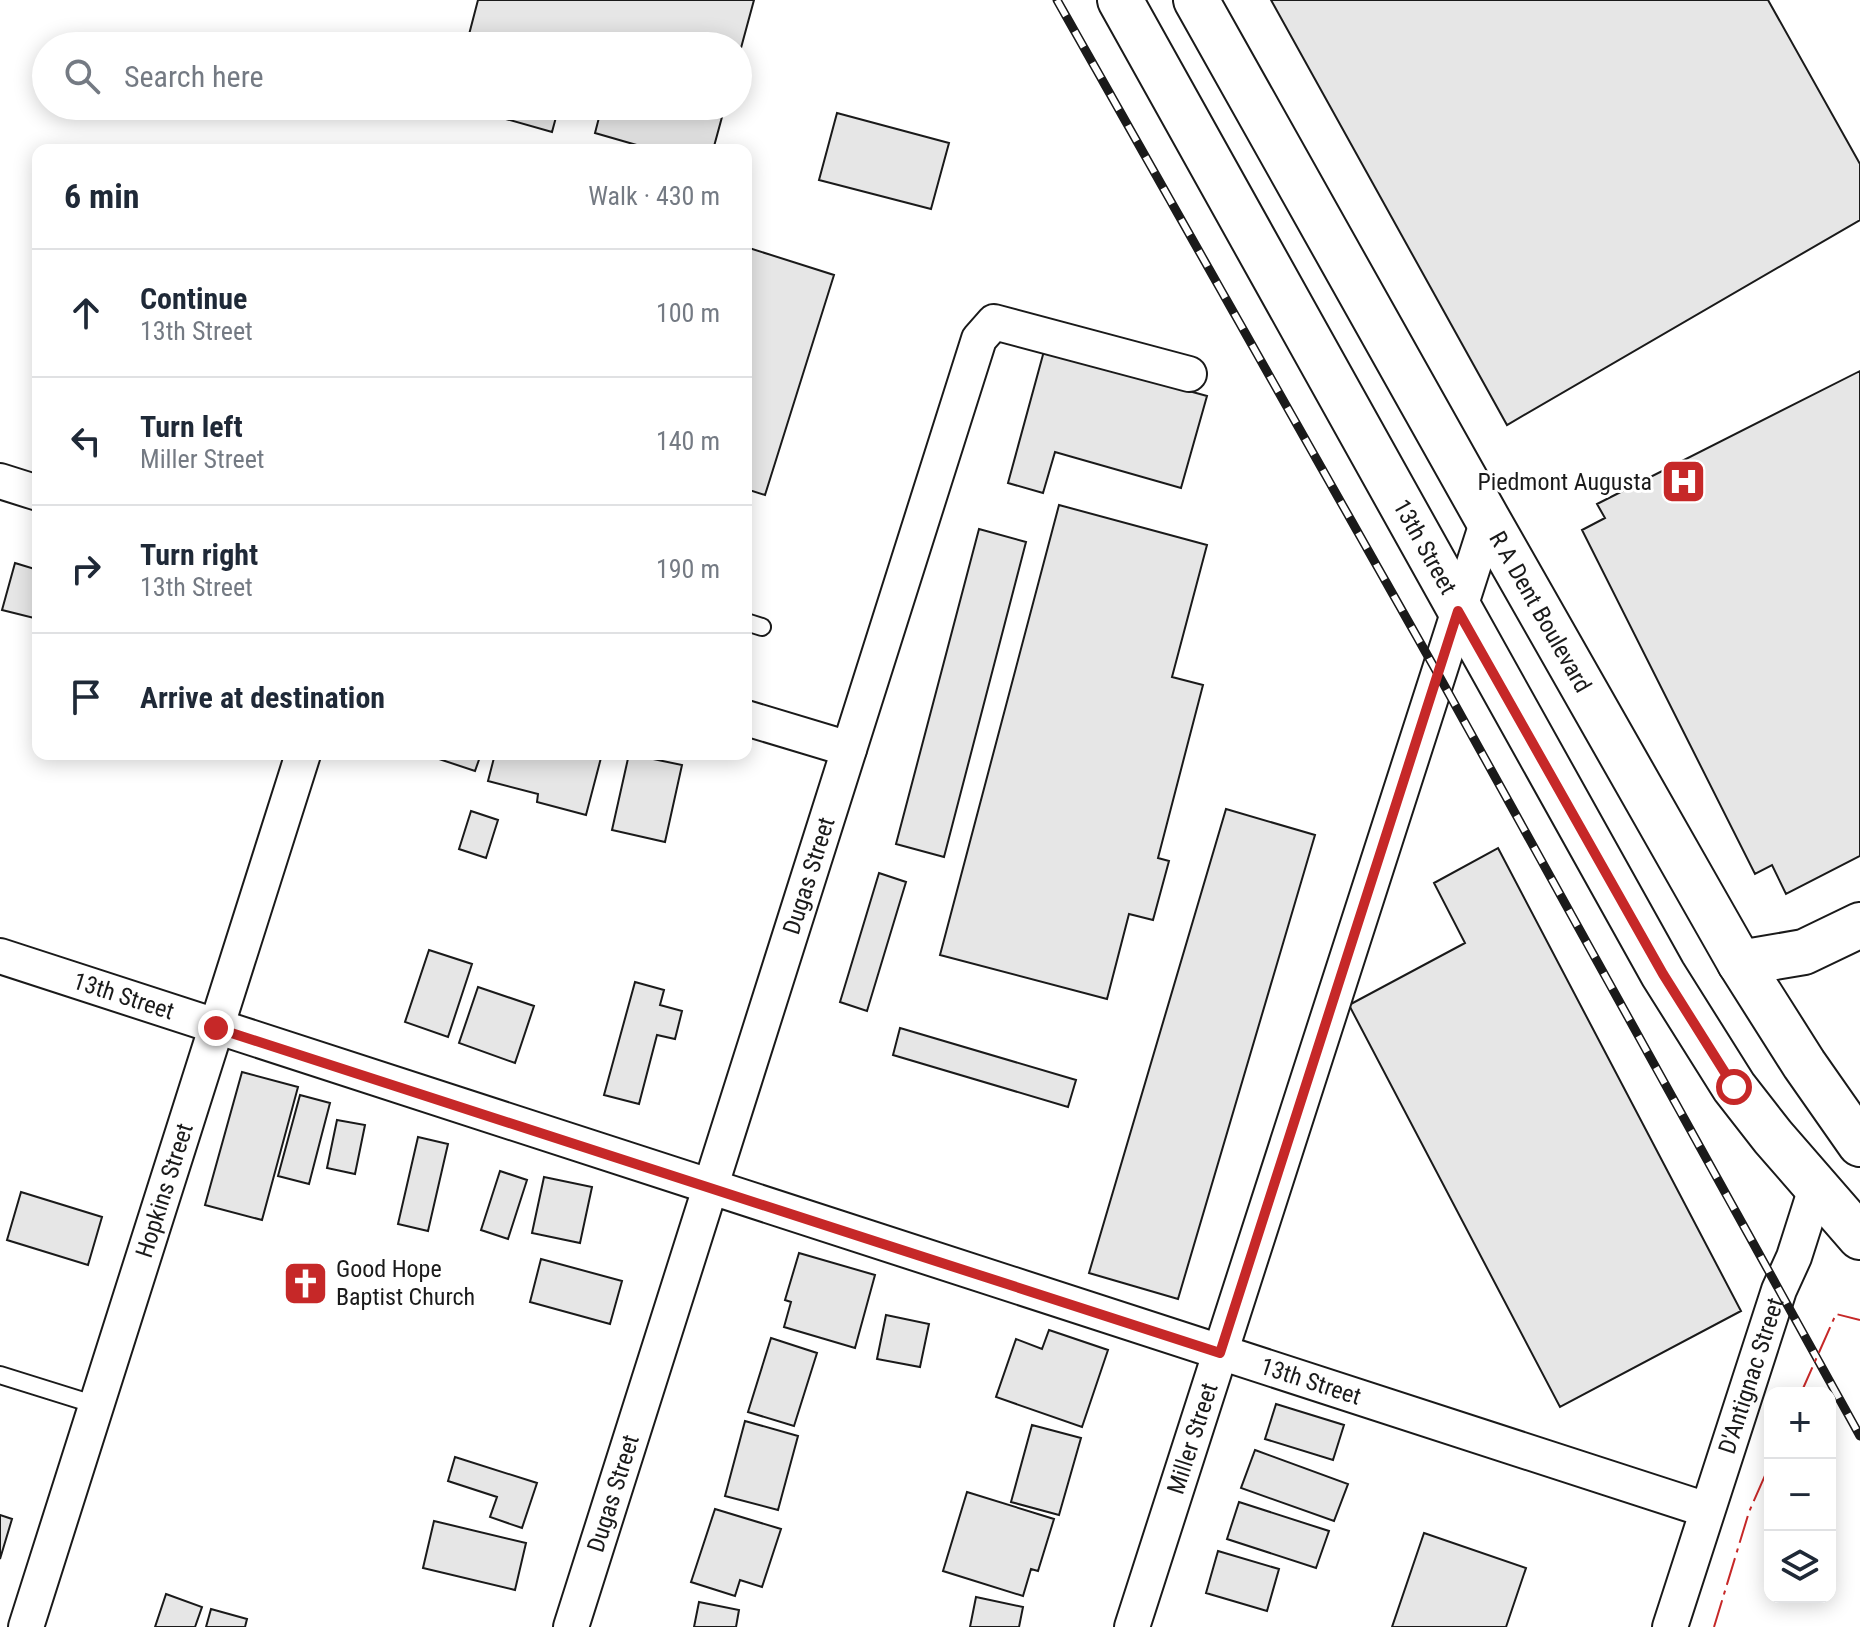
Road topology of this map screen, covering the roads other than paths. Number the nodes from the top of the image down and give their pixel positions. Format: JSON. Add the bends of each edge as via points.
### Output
{"nodes":[{"id":1,"x":1120,"y":0,"type":"edge"},
{"id":2,"x":1196,"y":0,"type":"edge"},
{"id":3,"x":1189,"y":374,"type":"dead end"},
{"id":4,"x":0,"y":481,"type":"edge"},
{"id":5,"x":32,"y":491,"type":"edge"},
{"id":6,"x":1488,"y":520,"type":"junction"},
{"id":7,"x":1458,"y":611,"type":"junction"},
{"id":8,"x":752,"y":720,"type":"edge"},
{"id":9,"x":849,"y":749,"type":"junction"},
{"id":10,"x":301,"y":760,"type":"edge"},
{"id":11,"x":1860,"y":925,"type":"edge"},
{"id":12,"x":0,"y":956,"type":"edge"},
{"id":13,"x":1740,"y":963,"type":"junction"},
{"id":14,"x":216,"y":1028,"type":"junction"},
{"id":15,"x":1857,"y":1128,"type":"edge"},
{"id":16,"x":710,"y":1188,"type":"junction"},
{"id":17,"x":1816,"y":1188,"type":"junction"},
{"id":18,"x":1860,"y":1237,"type":"edge"},
{"id":19,"x":1220,"y":1353,"type":"junction"},
{"id":20,"x":0,"y":1375,"type":"edge"},
{"id":21,"x":96,"y":1405,"type":"junction"},
{"id":22,"x":1707,"y":1510,"type":"junction"},
{"id":23,"x":26,"y":1627,"type":"edge"},
{"id":24,"x":571,"y":1627,"type":"edge"},
{"id":25,"x":1132,"y":1627,"type":"edge"},
{"id":26,"x":1670,"y":1627,"type":"edge"}],
"edges":[{"from":1,"to":7,"type":"main road","name":"13th Street"},
{"from":2,"to":6,"type":"main road","name":"R A Dent Boulevard"},
{"from":3,"to":9,"type":"street","name":"Dugas Street","via":[[994,322],[979,339]]},
{"from":4,"to":5,"type":"street"},
{"from":6,"to":7,"type":"street","name":"Miller Street"},
{"from":6,"to":13,"type":"main road","name":"R A Dent Boulevard"},
{"from":7,"to":17,"type":"main road","name":"13th Street","via":[[1663,974],[1734,1087]]},
{"from":7,"to":19,"type":"street","name":"Miller Street"},
{"from":8,"to":9,"type":"street"},
{"from":9,"to":16,"type":"street","name":"Dugas Street"},
{"from":10,"to":14,"type":"street","name":"Hopkins Street"},
{"from":11,"to":13,"type":"main road","via":[[1804,952]]},
{"from":12,"to":14,"type":"street","name":"13th Street"},
{"from":13,"to":15,"type":"main road","name":"R A Dent Boulevard"},
{"from":14,"to":16,"type":"street","name":"13th Street"},
{"from":14,"to":21,"type":"street","name":"Hopkins Street"},
{"from":15,"to":17,"type":"main road","name":"D'Antignac Street"},
{"from":16,"to":19,"type":"street","name":"13th Street"},
{"from":16,"to":24,"type":"street","name":"Dugas Street"},
{"from":17,"to":18,"type":"main road","name":"13th Street"},
{"from":17,"to":22,"type":"street","name":"D'Antignac Street"},
{"from":19,"to":22,"type":"street","name":"13th Street"},
{"from":19,"to":25,"type":"street","name":"Miller Street"},
{"from":20,"to":21,"type":"lane"},
{"from":21,"to":23,"type":"street","name":"Hopkins Street"},
{"from":22,"to":26,"type":"street","name":"D'Antignac Street"}]}
